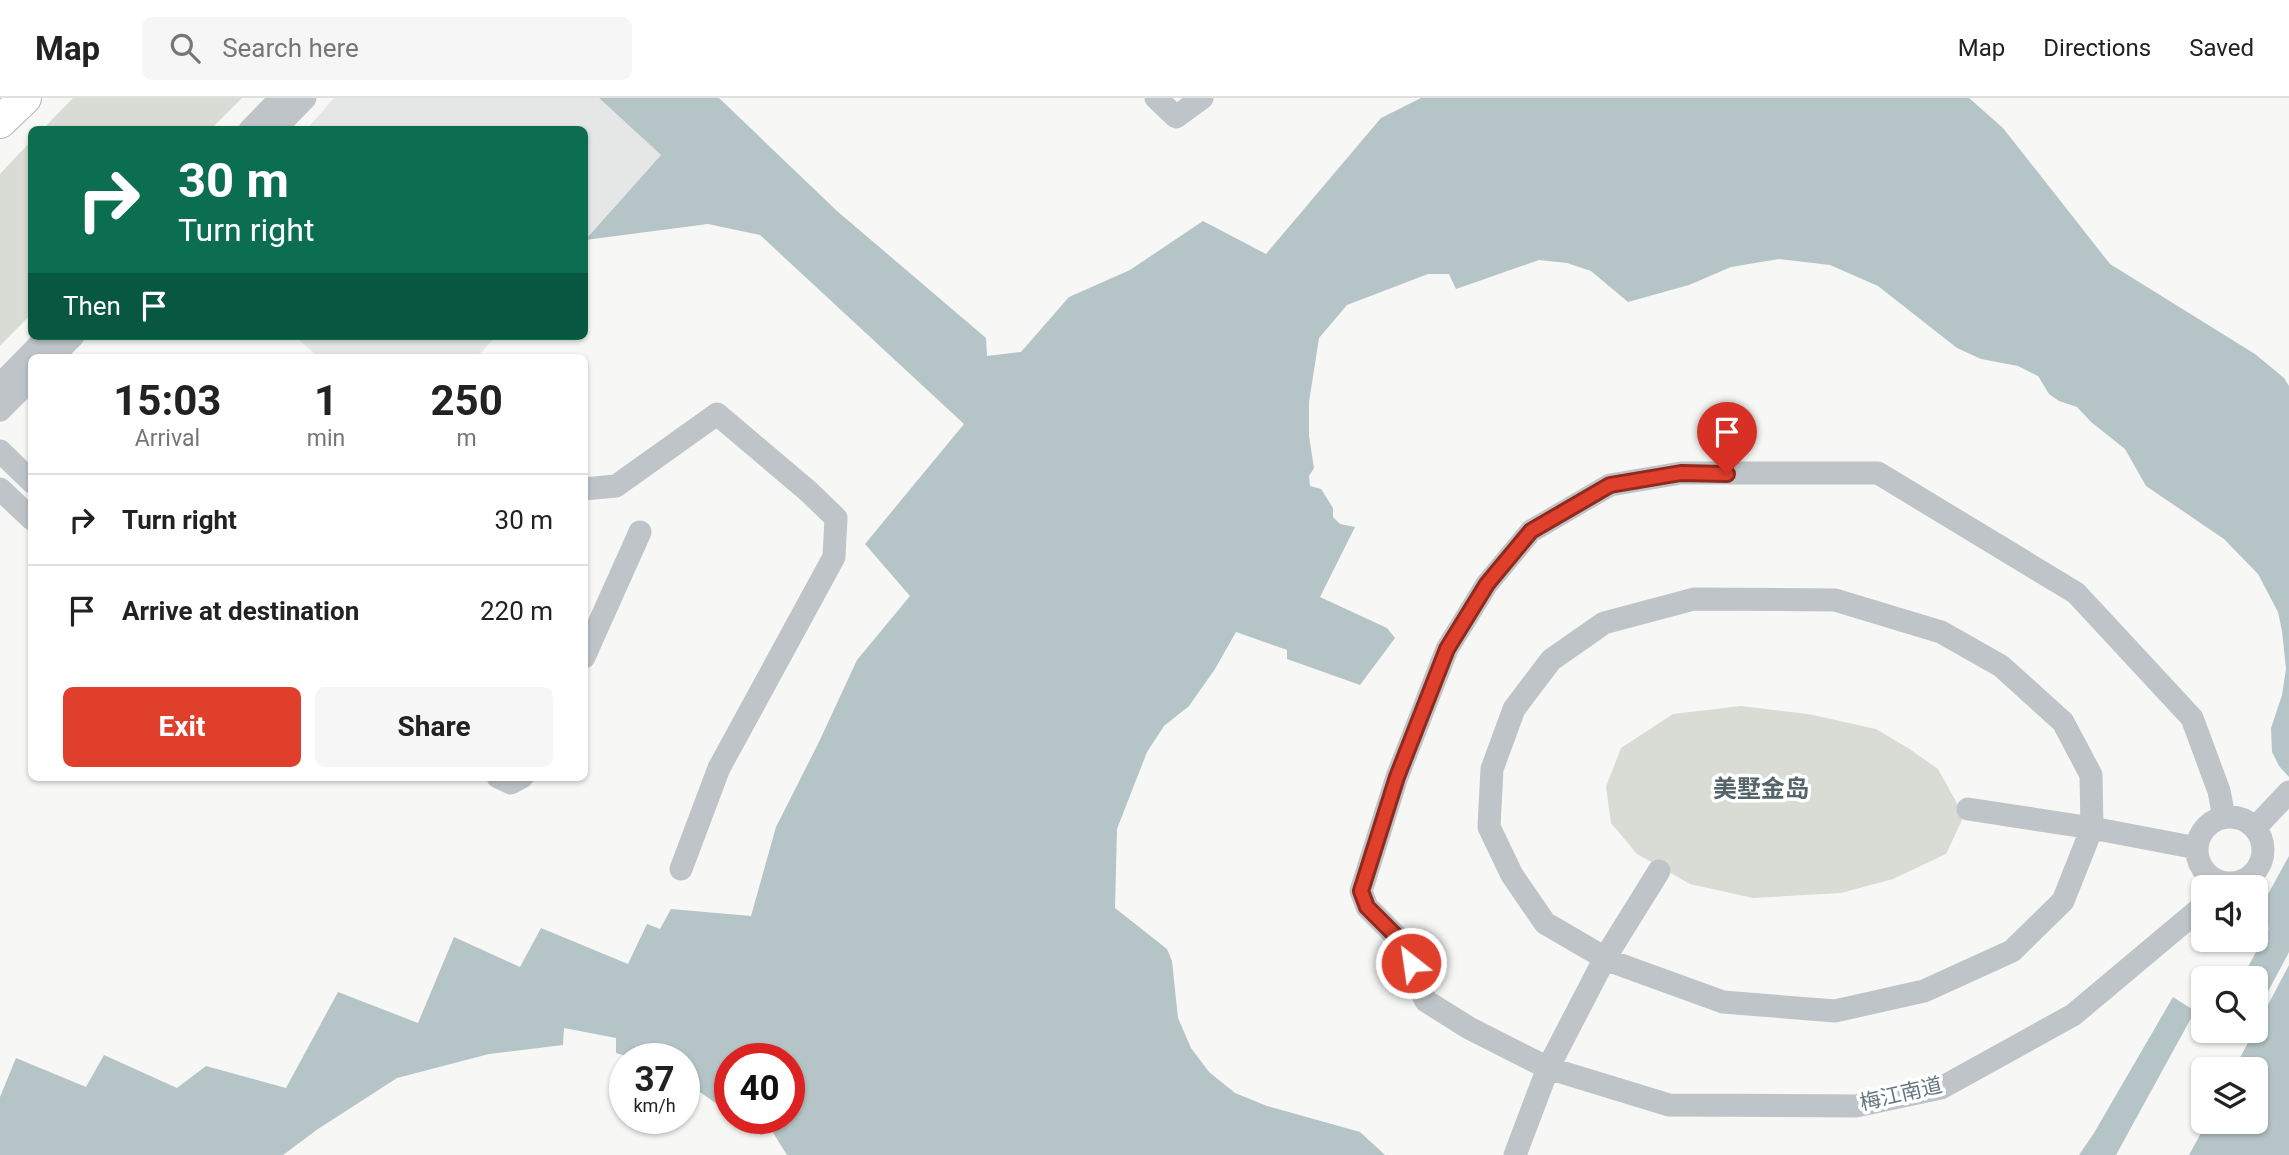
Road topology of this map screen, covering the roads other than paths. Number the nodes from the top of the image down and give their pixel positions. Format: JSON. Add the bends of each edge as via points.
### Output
{"nodes":[{"id":1,"x":25,"y":98,"type":"edge"},
{"id":2,"x":34,"y":98,"type":"edge"},
{"id":3,"x":281,"y":98,"type":"edge"},
{"id":4,"x":305,"y":98,"type":"edge"},
{"id":5,"x":1156,"y":98,"type":"edge"},
{"id":6,"x":1202,"y":98,"type":"edge"},
{"id":7,"x":0,"y":122,"type":"edge"},
{"id":8,"x":254,"y":126,"type":"edge"},
{"id":9,"x":278,"y":126,"type":"edge"},
{"id":10,"x":0,"y":137,"type":"edge"},
{"id":11,"x":44,"y":340,"type":"edge"},
{"id":12,"x":68,"y":340,"type":"edge"},
{"id":13,"x":30,"y":354,"type":"edge"},
{"id":14,"x":55,"y":354,"type":"edge"},
{"id":15,"x":28,"y":356,"type":"edge"},
{"id":16,"x":28,"y":382,"type":"edge"},
{"id":17,"x":0,"y":385,"type":"edge"},
{"id":18,"x":0,"y":410,"type":"edge"},
{"id":19,"x":0,"y":450,"type":"edge"},
{"id":20,"x":28,"y":478,"type":"edge"},
{"id":21,"x":0,"y":489,"type":"edge"},
{"id":22,"x":588,"y":489,"type":"edge"},
{"id":23,"x":28,"y":515,"type":"edge"},
{"id":24,"x":640,"y":532,"type":"dead end"},
{"id":25,"x":588,"y":648,"type":"edge"},
{"id":26,"x":2289,"y":792,"type":"edge"},
{"id":27,"x":1968,"y":809,"type":"dead end"},
{"id":28,"x":2224,"y":817,"type":"junction"},
{"id":29,"x":2261,"y":821,"type":"junction"},
{"id":30,"x":2092,"y":828,"type":"junction"},
{"id":31,"x":2197,"y":848,"type":"junction"},
{"id":32,"x":681,"y":869,"type":"dead end"},
{"id":33,"x":1659,"y":871,"type":"dead end"},
{"id":34,"x":2209,"y":875,"type":"edge"},
{"id":35,"x":2251,"y":875,"type":"edge"},
{"id":36,"x":2191,"y":916,"type":"edge"},
{"id":37,"x":1605,"y":958,"type":"junction"},
{"id":38,"x":1548,"y":1068,"type":"junction"},
{"id":39,"x":1515,"y":1155,"type":"edge"}],
"edges":[{"from":1,"to":7,"type":"highway"},
{"from":2,"to":10,"type":"street"},
{"from":3,"to":8,"type":"street"},
{"from":4,"to":9,"type":"street"},
{"from":5,"to":6,"type":"street","via":[[1176,117]]},
{"from":11,"to":13,"type":"street"},
{"from":12,"to":14,"type":"street"},
{"from":15,"to":17,"type":"street"},
{"from":16,"to":18,"type":"street"},
{"from":19,"to":20,"type":"street"},
{"from":21,"to":23,"type":"street"},
{"from":22,"to":32,"type":"street","via":[[616,486],[717,414],[836,517],[834,557],[719,768]]},
{"from":24,"to":25,"type":"street"},
{"from":26,"to":29,"type":"street"},
{"from":27,"to":30,"type":"street"},
{"from":28,"to":29,"type":"street"},
{"from":28,"to":31,"type":"street","via":[[2206,828]]},
{"from":28,"to":38,"type":"street","name":"梅江南道","via":[[2220,791],[2192,718],[2076,593],[1878,473],[1681,473],[1610,485],[1531,531],[1473,606],[1447,649],[1397,777],[1361,891],[1367,907],[1405,945],[1426,1001]]},
{"from":29,"to":35,"type":"street","via":[[2262,858]]},
{"from":30,"to":31,"type":"street"},
{"from":30,"to":37,"type":"street","via":[[2063,901],[2012,951],[1924,991],[1835,1011],[1723,1002]]},
{"from":30,"to":37,"type":"street","via":[[2091,775],[2063,722],[2001,666],[1941,632],[1835,600],[1694,599],[1642,612],[1604,623],[1551,660],[1514,709],[1492,769],[1489,827],[1512,875],[1545,923]]},
{"from":31,"to":34,"type":"street","via":[[2202,868]]},
{"from":33,"to":37,"type":"street"},
{"from":36,"to":38,"type":"street","name":"梅江南道","via":[[2073,1015],[1941,1088],[1856,1106],[1669,1105]]},
{"from":37,"to":38,"type":"street"},
{"from":38,"to":39,"type":"street"}]}
